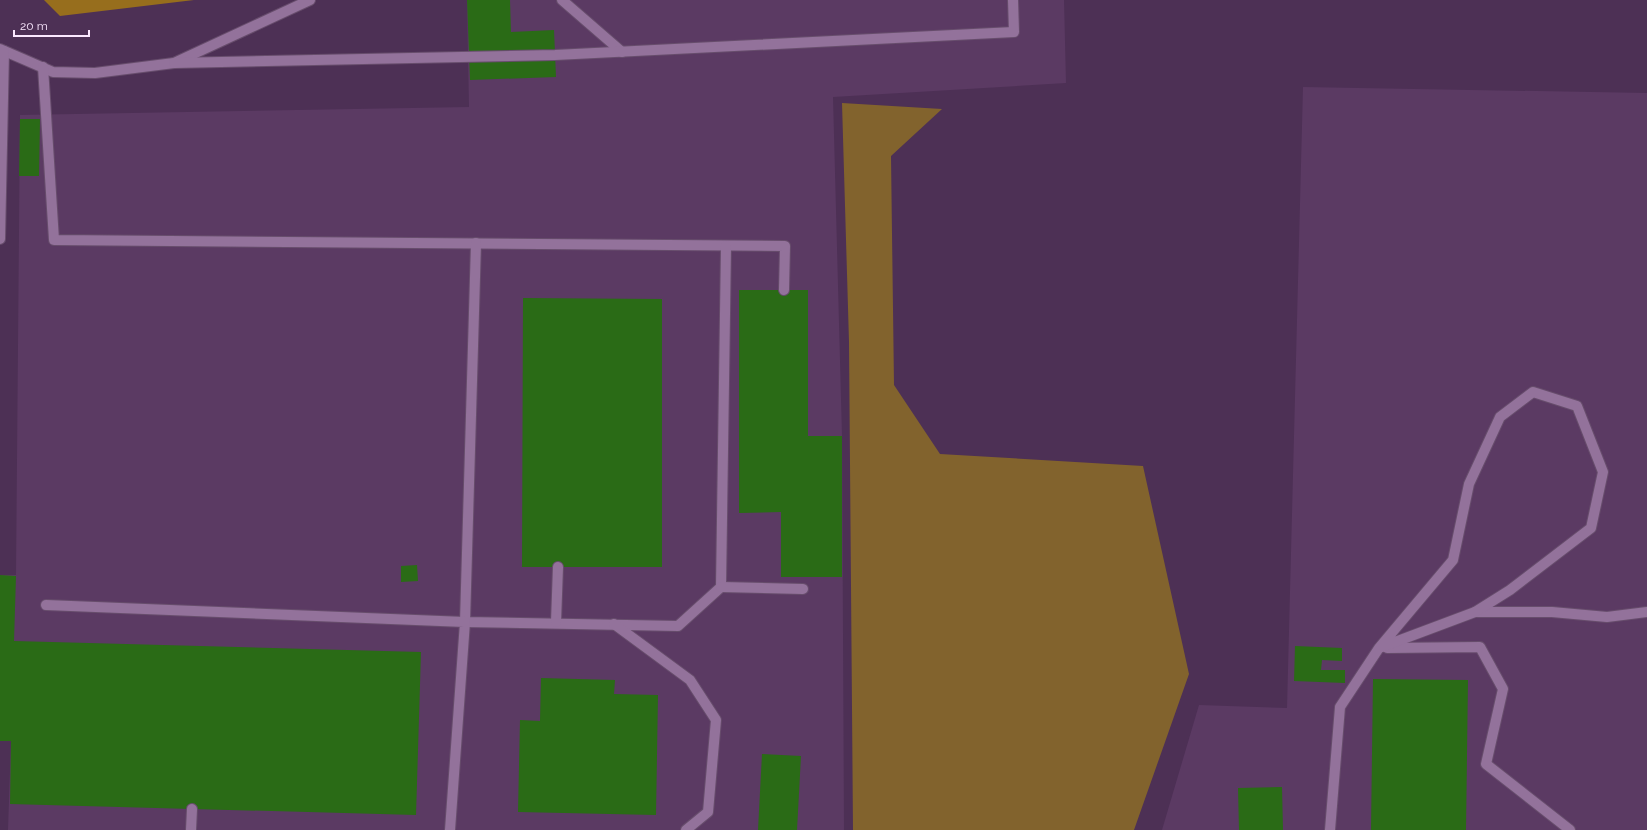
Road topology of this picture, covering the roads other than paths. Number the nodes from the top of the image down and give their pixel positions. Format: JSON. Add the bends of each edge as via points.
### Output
{"nodes":[{"id":1,"x":310,"y":0,"type":"edge"},
{"id":2,"x":562,"y":0,"type":"edge"},
{"id":3,"x":1013,"y":0,"type":"edge"},
{"id":4,"x":2,"y":50,"type":"edge"},
{"id":5,"x":622,"y":52,"type":"junction"},
{"id":6,"x":174,"y":63,"type":"junction"},
{"id":7,"x":44,"y":68,"type":"junction"},
{"id":8,"x":0,"y":238,"type":"edge"},
{"id":9,"x":476,"y":242,"type":"junction"},
{"id":10,"x":726,"y":246,"type":"junction"},
{"id":11,"x":784,"y":290,"type":"dead end"},
{"id":12,"x":558,"y":567,"type":"dead end"},
{"id":13,"x":720,"y":588,"type":"junction"},
{"id":14,"x":803,"y":589,"type":"dead end"},
{"id":15,"x":46,"y":605,"type":"dead end"},
{"id":16,"x":1475,"y":612,"type":"junction"},
{"id":17,"x":1647,"y":612,"type":"edge"},
{"id":18,"x":465,"y":622,"type":"junction"},
{"id":19,"x":556,"y":622,"type":"junction"},
{"id":20,"x":614,"y":624,"type":"junction"},
{"id":21,"x":1379,"y":648,"type":"junction"},
{"id":22,"x":192,"y":810,"type":"dead end"},
{"id":23,"x":191,"y":830,"type":"edge"},
{"id":24,"x":450,"y":830,"type":"edge"},
{"id":25,"x":686,"y":830,"type":"edge"},
{"id":26,"x":1330,"y":830,"type":"edge"},
{"id":27,"x":1570,"y":830,"type":"edge"}],
"edges":[{"from":1,"to":6,"type":"lane"},
{"from":2,"to":5,"type":"lane"},
{"from":3,"to":5,"type":"lane","via":[[1014,32]]},
{"from":4,"to":7,"type":"lane"},
{"from":4,"to":8,"type":"lane"},
{"from":5,"to":6,"type":"lane","via":[[469,58]]},
{"from":6,"to":7,"type":"lane","via":[[95,73],[53,72]]},
{"from":7,"to":9,"type":"lane","via":[[54,240]]},
{"from":9,"to":10,"type":"lane"},
{"from":9,"to":18,"type":"lane"},
{"from":10,"to":11,"type":"lane","via":[[785,246]]},
{"from":10,"to":13,"type":"lane"},
{"from":12,"to":19,"type":"lane"},
{"from":13,"to":14,"type":"lane"},
{"from":13,"to":20,"type":"lane","via":[[678,626]]},
{"from":15,"to":18,"type":"lane"},
{"from":16,"to":17,"type":"lane","via":[[1552,612],[1607,617]]},
{"from":16,"to":21,"type":"lane"},
{"from":16,"to":21,"type":"lane","via":[[1510,590],[1591,528],[1603,472],[1577,406],[1533,392],[1500,417],[1469,484],[1453,560]]},
{"from":18,"to":19,"type":"lane"},
{"from":18,"to":24,"type":"lane"},
{"from":19,"to":20,"type":"lane"},
{"from":20,"to":25,"type":"lane","via":[[690,680],[716,720],[708,812]]},
{"from":21,"to":26,"type":"lane","via":[[1340,707]]},
{"from":21,"to":27,"type":"lane","via":[[1480,647],[1504,689],[1486,764]]},
{"from":22,"to":23,"type":"lane"}]}
